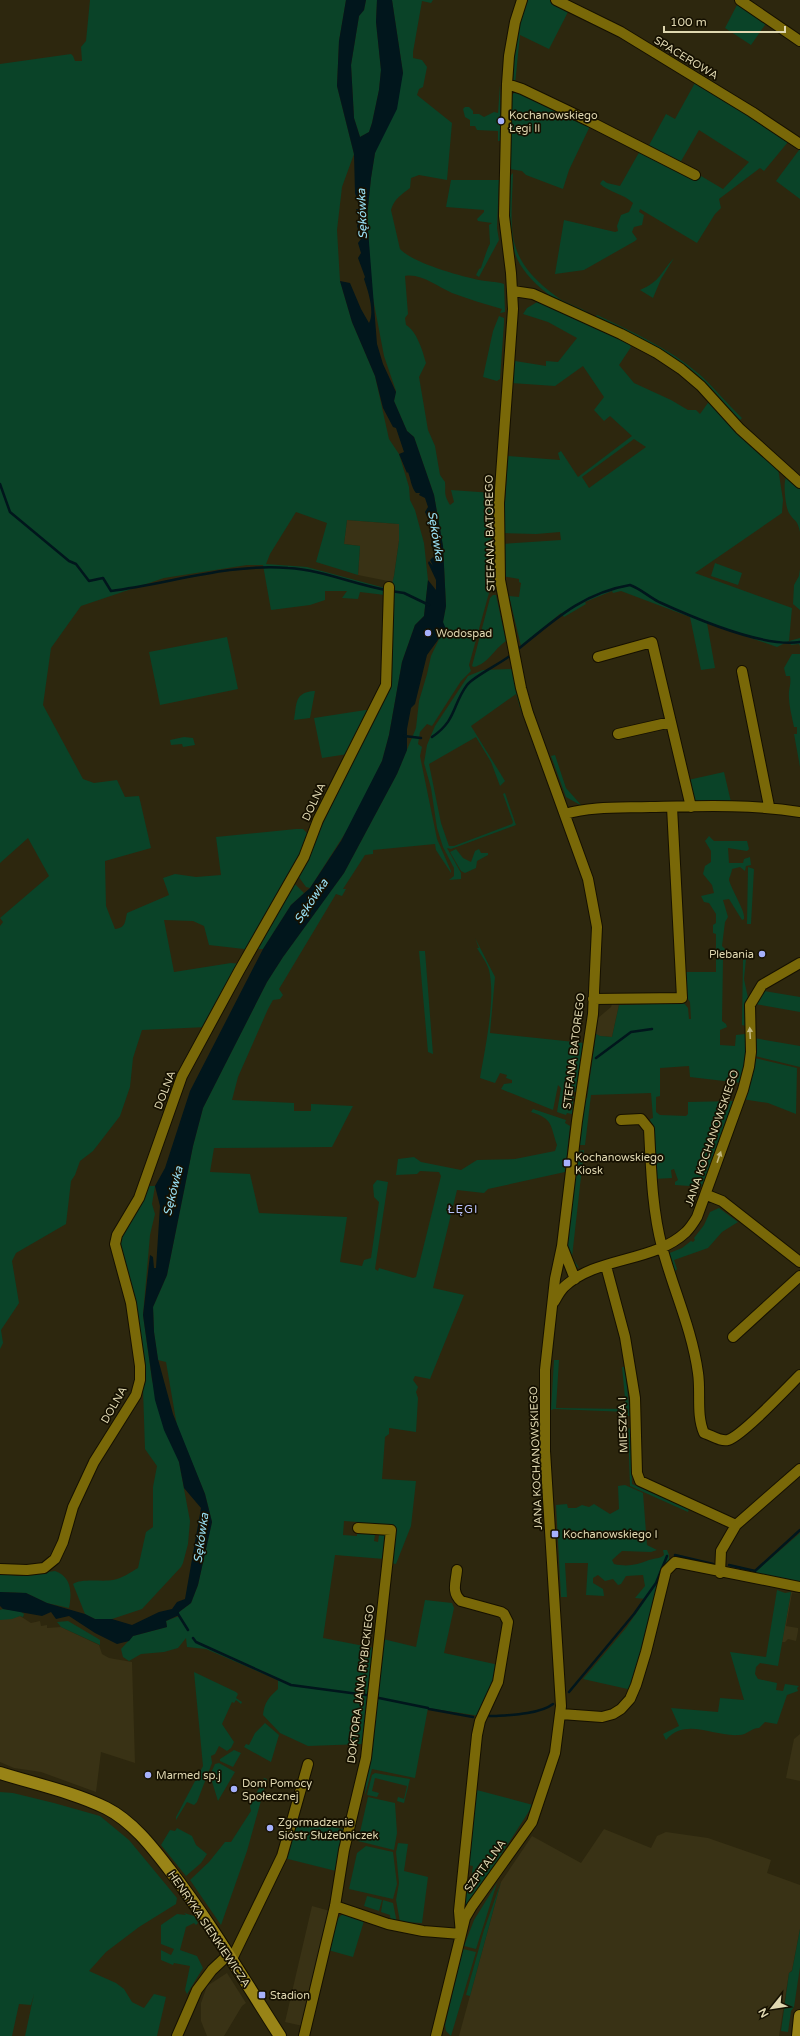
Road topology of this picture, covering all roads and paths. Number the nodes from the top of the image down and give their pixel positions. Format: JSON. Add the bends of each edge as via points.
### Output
{"nodes":[{"id":1,"x":522,"y":0,"type":"edge"},
{"id":2,"x":556,"y":0,"type":"edge"},
{"id":3,"x":740,"y":0,"type":"edge"},
{"id":4,"x":800,"y":41,"type":"edge"},
{"id":5,"x":507,"y":84,"type":"junction"},
{"id":6,"x":800,"y":144,"type":"edge"},
{"id":7,"x":695,"y":175,"type":"dead end"},
{"id":8,"x":513,"y":290,"type":"junction"},
{"id":9,"x":800,"y":483,"type":"edge"},
{"id":10,"x":389,"y":586,"type":"dead end"},
{"id":11,"x":598,"y":656,"type":"dead end"},
{"id":12,"x":742,"y":671,"type":"dead end"},
{"id":13,"x":670,"y":722,"type":"junction"},
{"id":14,"x":618,"y":734,"type":"dead end"},
{"id":15,"x":769,"y":806,"type":"junction"},
{"id":16,"x":672,"y":807,"type":"junction"},
{"id":17,"x":691,"y":807,"type":"junction"},
{"id":18,"x":800,"y":812,"type":"edge"},
{"id":19,"x":565,"y":814,"type":"junction"},
{"id":20,"x":800,"y":963,"type":"edge"},
{"id":21,"x":593,"y":999,"type":"junction"},
{"id":22,"x":621,"y":1120,"type":"dead end"},
{"id":23,"x":707,"y":1195,"type":"junction"},
{"id":24,"x":562,"y":1246,"type":"junction"},
{"id":25,"x":662,"y":1247,"type":"junction"},
{"id":26,"x":800,"y":1262,"type":"edge"},
{"id":27,"x":606,"y":1266,"type":"junction"},
{"id":28,"x":800,"y":1276,"type":"edge"},
{"id":29,"x":555,"y":1279,"type":"junction"},
{"id":30,"x":571,"y":1282,"type":"junction"},
{"id":31,"x":553,"y":1302,"type":"junction"},
{"id":32,"x":733,"y":1337,"type":"dead end"},
{"id":33,"x":800,"y":1375,"type":"edge"},
{"id":34,"x":800,"y":1469,"type":"edge"},
{"id":35,"x":736,"y":1525,"type":"junction"},
{"id":36,"x":358,"y":1528,"type":"dead end"},
{"id":37,"x":0,"y":1569,"type":"edge"},
{"id":38,"x":457,"y":1570,"type":"dead end"},
{"id":39,"x":720,"y":1573,"type":"junction"},
{"id":40,"x":800,"y":1587,"type":"edge"},
{"id":41,"x":561,"y":1714,"type":"junction"},
{"id":42,"x":308,"y":1764,"type":"dead end"},
{"id":43,"x":0,"y":1773,"type":"edge"},
{"id":44,"x":335,"y":1906,"type":"junction"},
{"id":45,"x":460,"y":1934,"type":"junction"},
{"id":46,"x":230,"y":1957,"type":"junction"},
{"id":47,"x":800,"y":2016,"type":"edge"},
{"id":48,"x":178,"y":2036,"type":"edge"},
{"id":49,"x":280,"y":2036,"type":"edge"},
{"id":50,"x":304,"y":2036,"type":"edge"},
{"id":51,"x":436,"y":2036,"type":"edge"},
{"id":52,"x":798,"y":2036,"type":"edge"}],
"edges":[{"from":1,"to":5,"type":"street","via":[[515,22]]},
{"from":2,"to":6,"type":"street","name":"SPACEROWA","via":[[621,32]]},
{"from":3,"to":4,"type":"street"},
{"from":5,"to":7,"type":"street","via":[[589,121]]},
{"from":5,"to":8,"type":"street","via":[[504,216]]},
{"from":8,"to":9,"type":"street","via":[[533,294],[607,328],[657,353],[681,369]]},
{"from":8,"to":19,"type":"street","name":"STEFANA BATOREGO","via":[[513,324],[499,503],[500,580],[520,688]]},
{"from":10,"to":37,"type":"street","name":"DOLNA","via":[[386,685],[322,813],[304,857],[182,1076],[139,1198],[117,1235],[116,1246],[131,1303],[140,1366],[136,1395],[94,1462],[73,1507],[56,1559],[44,1568]]},
{"from":11,"to":13,"type":"street","via":[[652,642]]},
{"from":12,"to":15,"type":"street"},
{"from":13,"to":14,"type":"street"},
{"from":13,"to":17,"type":"street"},
{"from":15,"to":17,"type":"street"},
{"from":15,"to":18,"type":"street"},
{"from":16,"to":17,"type":"street"},
{"from":16,"to":19,"type":"street","via":[[582,810]]},
{"from":16,"to":21,"type":"street","via":[[682,998]]},
{"from":19,"to":21,"type":"street","name":"STEFANA BATOREGO","via":[[588,879],[597,927]]},
{"from":23,"to":20,"type":"street","name":"JANA KOCHANOWSKIEGO","one_way":true,"via":[[749,1067],[750,1005],[762,985]]},
{"from":21,"to":24,"type":"street","name":"STEFANA BATOREGO"},
{"from":22,"to":25,"type":"street","via":[[641,1119],[649,1129],[655,1210]]},
{"from":23,"to":25,"type":"street","name":"JANA KOCHANOWSKIEGO","via":[[697,1217],[686,1232]]},
{"from":23,"to":26,"type":"street","via":[[722,1201]]},
{"from":24,"to":29,"type":"street","name":"STEFANA BATOREGO"},
{"from":24,"to":30,"type":"street","name":"STEFANA BATOREGO"},
{"from":25,"to":27,"type":"street","name":"JANA KOCHANOWSKIEGO"},
{"from":25,"to":33,"type":"street","via":[[698,1372],[704,1433],[728,1440],[752,1422]]},
{"from":27,"to":30,"type":"street","name":"JANA KOCHANOWSKIEGO"},
{"from":27,"to":35,"type":"street","name":"MIESZKA I","via":[[625,1337],[635,1398],[637,1473],[640,1481]]},
{"from":28,"to":32,"type":"street"},
{"from":29,"to":30,"type":"street"},
{"from":29,"to":31,"type":"street","name":"STEFANA BATOREGO"},
{"from":30,"to":31,"type":"street","name":"JANA KOCHANOWSKIEGO"},
{"from":31,"to":41,"type":"street","name":"JANA KOCHANOWSKIEGO","via":[[545,1370],[544,1430]]},
{"from":34,"to":35,"type":"street"},
{"from":35,"to":39,"type":"street","via":[[722,1551]]},
{"from":36,"to":44,"type":"street","name":"DOKTORA JANA RYBICKIEGO","via":[[391,1530],[366,1758],[347,1838]]},
{"from":38,"to":45,"type":"street","via":[[454,1592],[456,1597],[461,1601],[501,1612],[508,1622],[498,1682],[480,1721],[477,1736],[458,1911]]},
{"from":39,"to":40,"type":"street"},
{"from":39,"to":41,"type":"street","via":[[675,1562],[670,1566],[666,1571],[646,1652],[630,1698],[621,1709],[602,1717]]},
{"from":41,"to":45,"type":"street","name":"SZPITALNA","via":[[555,1753],[532,1822],[472,1906]]},
{"from":42,"to":46,"type":"street","via":[[282,1856]]},
{"from":43,"to":46,"type":"main road","name":"HENRYKA SIENKIEWICZA","via":[[72,1795],[107,1809],[128,1824],[155,1851]]},
{"from":44,"to":45,"type":"street","via":[[388,1924],[423,1931]]},
{"from":44,"to":50,"type":"street","name":"DOKTORA JANA RYBICKIEGO"},
{"from":45,"to":51,"type":"street","name":"SZPITALNA"},
{"from":46,"to":48,"type":"street","via":[[212,1970],[197,1990]]},
{"from":46,"to":49,"type":"main road","name":"HENRYKA SIENKIEWICZA"},
{"from":47,"to":52,"type":"main road"}]}
